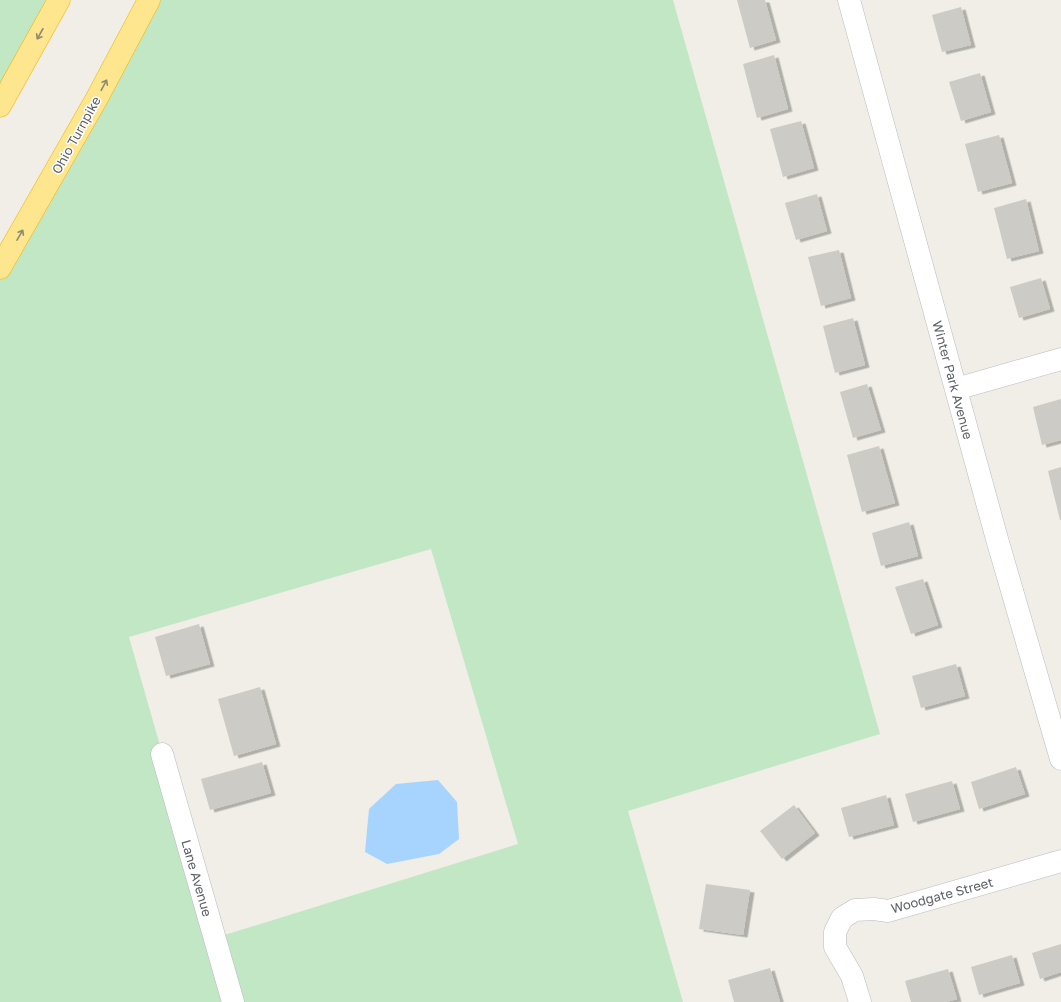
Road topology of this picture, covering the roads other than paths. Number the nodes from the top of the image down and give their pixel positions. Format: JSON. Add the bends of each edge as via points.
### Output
{"nodes":[{"id":1,"x":59,"y":0,"type":"edge"},
{"id":2,"x":149,"y":0,"type":"edge"},
{"id":3,"x":849,"y":0,"type":"edge"},
{"id":4,"x":0,"y":106,"type":"edge"},
{"id":5,"x":0,"y":268,"type":"edge"},
{"id":6,"x":1061,"y":359,"type":"edge"},
{"id":7,"x":956,"y":389,"type":"junction"},
{"id":8,"x":162,"y":754,"type":"dead end"},
{"id":9,"x":1061,"y":759,"type":"edge"},
{"id":10,"x":1061,"y":862,"type":"edge"},
{"id":11,"x":233,"y":1002,"type":"edge"},
{"id":12,"x":860,"y":1002,"type":"edge"}],
"edges":[{"from":1,"to":4,"type":"highway","one_way":true},
{"from":5,"to":2,"type":"highway","name":"Ohio Turnpike","one_way":true},
{"from":3,"to":7,"type":"street","name":"Winter Park Avenue"},
{"from":6,"to":7,"type":"street"},
{"from":7,"to":9,"type":"street","name":"Winter Park Avenue"},
{"from":8,"to":11,"type":"street","name":"Lane Avenue"},
{"from":10,"to":12,"type":"street","name":"Woodgate Street","via":[[888,911],[856,910],[842,918],[835,932],[835,947],[852,976]]}]}
